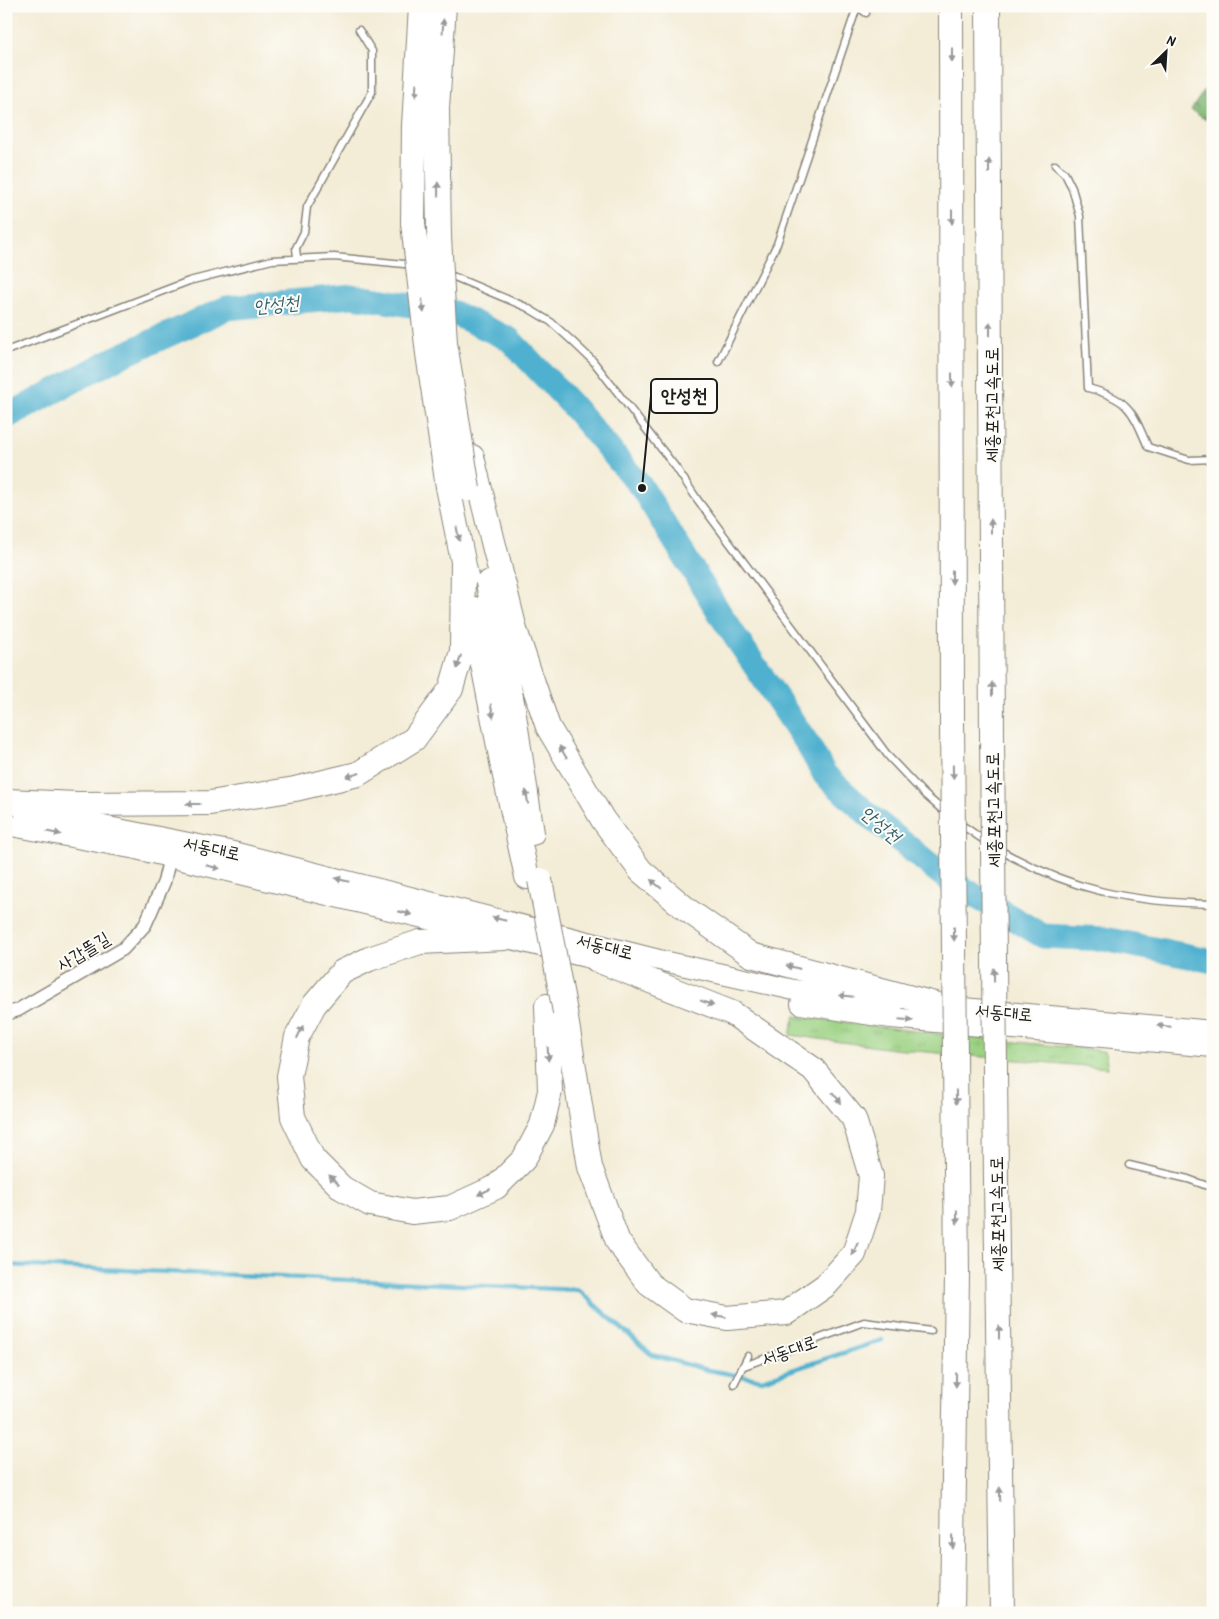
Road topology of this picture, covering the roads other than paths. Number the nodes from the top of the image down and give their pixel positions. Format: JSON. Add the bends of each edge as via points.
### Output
{"nodes":[{"id":1,"x":422,"y":6,"type":"edge"},
{"id":2,"x":444,"y":6,"type":"edge"},
{"id":3,"x":857,"y":6,"type":"edge"},
{"id":4,"x":952,"y":6,"type":"edge"},
{"id":5,"x":988,"y":6,"type":"edge"},
{"id":6,"x":866,"y":13,"type":"dead end"},
{"id":7,"x":360,"y":30,"type":"dead end"},
{"id":8,"x":1055,"y":164,"type":"dead end"},
{"id":9,"x":297,"y":257,"type":"junction"},
{"id":10,"x":424,"y":268,"type":"dead end"},
{"id":11,"x":432,"y":270,"type":"dead end"},
{"id":12,"x":6,"y":351,"type":"edge"},
{"id":13,"x":718,"y":362,"type":"dead end"},
{"id":14,"x":1213,"y":459,"type":"edge"},
{"id":15,"x":466,"y":489,"type":"junction"},
{"id":16,"x":463,"y":561,"type":"junction"},
{"id":17,"x":6,"y":801,"type":"edge"},
{"id":18,"x":6,"y":807,"type":"edge"},
{"id":19,"x":6,"y":825,"type":"edge"},
{"id":20,"x":171,"y":848,"type":"junction"},
{"id":21,"x":534,"y":878,"type":"junction"},
{"id":22,"x":1213,"y":904,"type":"edge"},
{"id":23,"x":505,"y":938,"type":"junction"},
{"id":24,"x":597,"y":960,"type":"junction"},
{"id":25,"x":942,"y":1006,"type":"junction"},
{"id":26,"x":556,"y":1009,"type":"junction"},
{"id":27,"x":6,"y":1014,"type":"edge"},
{"id":28,"x":1213,"y":1031,"type":"edge"},
{"id":29,"x":1213,"y":1048,"type":"edge"},
{"id":30,"x":1129,"y":1165,"type":"dead end"},
{"id":31,"x":1213,"y":1188,"type":"edge"},
{"id":32,"x":931,"y":1331,"type":"dead end"},
{"id":33,"x":748,"y":1356,"type":"dead end"},
{"id":34,"x":743,"y":1368,"type":"junction"},
{"id":35,"x":734,"y":1384,"type":"dead end"},
{"id":36,"x":952,"y":1613,"type":"edge"},
{"id":37,"x":1002,"y":1613,"type":"edge"}],
"edges":[{"from":1,"to":15,"type":"highway","one_way":true,"bridge":true,"via":[[414,126],[413,223],[428,354]]},
{"from":15,"to":2,"type":"highway","one_way":true,"bridge":true,"via":[[445,343],[439,237],[437,108]]},
{"from":3,"to":6,"type":"lane"},
{"from":3,"to":13,"type":"lane","via":[[777,244]]},
{"from":4,"to":36,"type":"highway","one_way":true,"bridge":true,"via":[[952,723],[957,1275]]},
{"from":37,"to":5,"type":"highway","name":"세종포천고속도로","one_way":true,"bridge":true},
{"from":7,"to":9,"type":"lane","via":[[372,51],[372,92],[307,207],[304,232],[296,248]]},
{"from":8,"to":14,"type":"lane","via":[[1072,188],[1080,216],[1088,388],[1110,394],[1134,413],[1148,446],[1189,460]]},
{"from":9,"to":10,"type":"lane","via":[[372,260]]},
{"from":9,"to":12,"type":"lane","via":[[188,282]]},
{"from":11,"to":22,"type":"lane","via":[[476,284],[526,307],[551,322],[593,361],[678,469],[889,757],[956,822],[1017,860],[1104,894]]},
{"from":15,"to":16,"type":"highway","one_way":true},
{"from":21,"to":15,"type":"highway","one_way":true,"via":[[512,702]]},
{"from":25,"to":15,"type":"highway","one_way":true,"via":[[751,955],[686,909],[641,871],[603,820],[548,727]]},
{"from":16,"to":17,"type":"highway","one_way":true,"via":[[462,651],[451,689],[414,740],[358,774],[295,789],[210,803]]},
{"from":16,"to":21,"type":"highway","one_way":true,"via":[[503,767]]},
{"from":18,"to":20,"type":"main road","name":"서동대로"},
{"from":19,"to":20,"type":"main road","name":"서동대로","one_way":true},
{"from":20,"to":23,"type":"main road","name":"서동대로","one_way":true},
{"from":25,"to":20,"type":"main road","name":"서동대로","one_way":true,"via":[[794,990],[659,960],[229,851]]},
{"from":20,"to":27,"type":"street","name":"사갑뜰길","via":[[164,882],[144,925],[123,949]]},
{"from":21,"to":26,"type":"highway"},
{"from":23,"to":24,"type":"main road","name":"서동대로"},
{"from":26,"to":23,"type":"highway","one_way":true,"via":[[550,1091],[542,1125],[524,1159],[496,1187],[450,1208],[412,1212],[370,1204],[342,1188],[313,1159],[292,1117],[289,1076],[297,1037],[314,1005],[342,972],[420,942]]},
{"from":24,"to":26,"type":"highway","one_way":true,"via":[[732,1013],[813,1069],[854,1119],[871,1176],[868,1212],[854,1254],[826,1285],[786,1313],[727,1318],[685,1310],[649,1284],[618,1242],[590,1167]]},
{"from":24,"to":29,"type":"main road","name":"서동대로","one_way":true,"via":[[779,999],[891,1018]]},
{"from":28,"to":25,"type":"main road","name":"서동대로","one_way":true},
{"from":30,"to":31,"type":"lane"},
{"from":32,"to":34,"type":"lane","name":"서동대로","via":[[864,1322]]},
{"from":33,"to":34,"type":"lane","name":"서동대로"},
{"from":34,"to":35,"type":"lane"}]}
